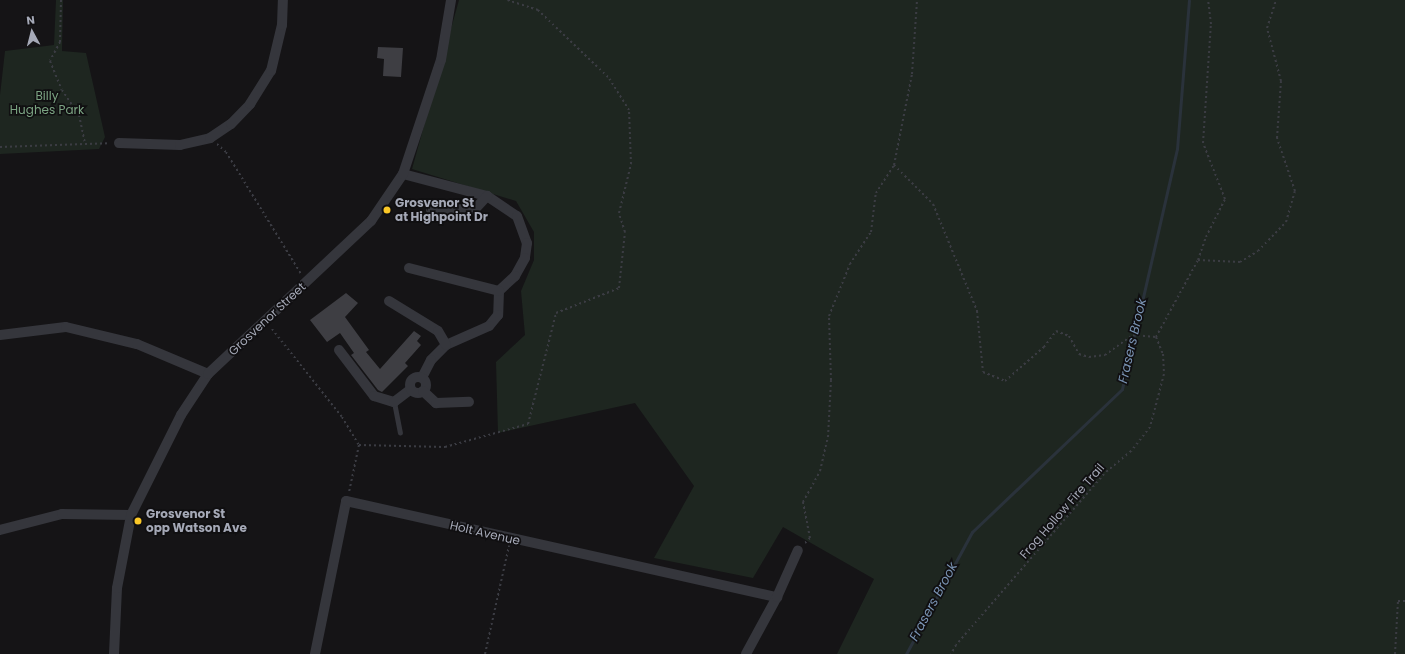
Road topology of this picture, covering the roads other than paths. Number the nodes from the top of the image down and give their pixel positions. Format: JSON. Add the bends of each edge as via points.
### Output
{"nodes":[{"id":1,"x":283,"y":0,"type":"edge"},
{"id":2,"x":451,"y":0,"type":"edge"},
{"id":3,"x":118,"y":143,"type":"road end"},
{"id":4,"x":403,"y":174,"type":"junction"},
{"id":5,"x":487,"y":196,"type":"junction"},
{"id":6,"x":431,"y":210,"type":"dead end"},
{"id":7,"x":409,"y":268,"type":"dead end"},
{"id":8,"x":499,"y":291,"type":"junction"},
{"id":9,"x":388,"y":301,"type":"dead end"},
{"id":10,"x":0,"y":335,"type":"edge"},
{"id":11,"x":446,"y":345,"type":"junction"},
{"id":12,"x":339,"y":350,"type":"dead end"},
{"id":13,"x":208,"y":374,"type":"junction"},
{"id":14,"x":422,"y":378,"type":"junction"},
{"id":15,"x":411,"y":390,"type":"junction"},
{"id":16,"x":423,"y":391,"type":"junction"},
{"id":17,"x":394,"y":402,"type":"junction"},
{"id":18,"x":469,"y":402,"type":"dead end"},
{"id":19,"x":400,"y":432,"type":"dead end"},
{"id":20,"x":131,"y":515,"type":"junction"},
{"id":21,"x":0,"y":530,"type":"edge"},
{"id":22,"x":798,"y":550,"type":"road end"},
{"id":23,"x":777,"y":597,"type":"junction"},
{"id":24,"x":114,"y":654,"type":"edge"},
{"id":25,"x":315,"y":654,"type":"edge"},
{"id":26,"x":746,"y":654,"type":"edge"}],
"edges":[{"from":1,"to":3,"type":"street","via":[[282,25],[271,71],[250,104],[231,124],[210,138],[180,144]]},
{"from":2,"to":4,"type":"street","name":"Grosvenor Street","via":[[441,60]]},
{"from":4,"to":5,"type":"street"},
{"from":4,"to":13,"type":"street","name":"Grosvenor Street","via":[[371,221]]},
{"from":5,"to":6,"type":"street","via":[[474,208]]},
{"from":5,"to":8,"type":"street","via":[[518,216],[527,243],[525,258],[515,276]]},
{"from":7,"to":8,"type":"street"},
{"from":8,"to":11,"type":"street","via":[[498,315],[489,326]]},
{"from":9,"to":11,"type":"street","via":[[438,331]]},
{"from":10,"to":13,"type":"street","via":[[66,327],[137,344]]},
{"from":11,"to":14,"type":"street","via":[[431,360]]},
{"from":12,"to":17,"type":"street","via":[[374,396]]},
{"from":13,"to":20,"type":"street","name":"Grosvenor Street","via":[[181,415]]},
{"from":14,"to":15,"type":"street","via":[[412,380]]},
{"from":14,"to":16,"type":"street","via":[[426,384]]},
{"from":15,"to":16,"type":"street","via":[[416,393]]},
{"from":15,"to":17,"type":"street"},
{"from":16,"to":18,"type":"street","via":[[436,403]]},
{"from":17,"to":19,"type":"lane"},
{"from":20,"to":21,"type":"street","via":[[62,514]]},
{"from":20,"to":24,"type":"street","name":"Grosvenor Street","via":[[117,588]]},
{"from":22,"to":23,"type":"street"},
{"from":23,"to":25,"type":"street","name":"Holt Avenue","via":[[346,501]]},
{"from":23,"to":26,"type":"street"}]}
